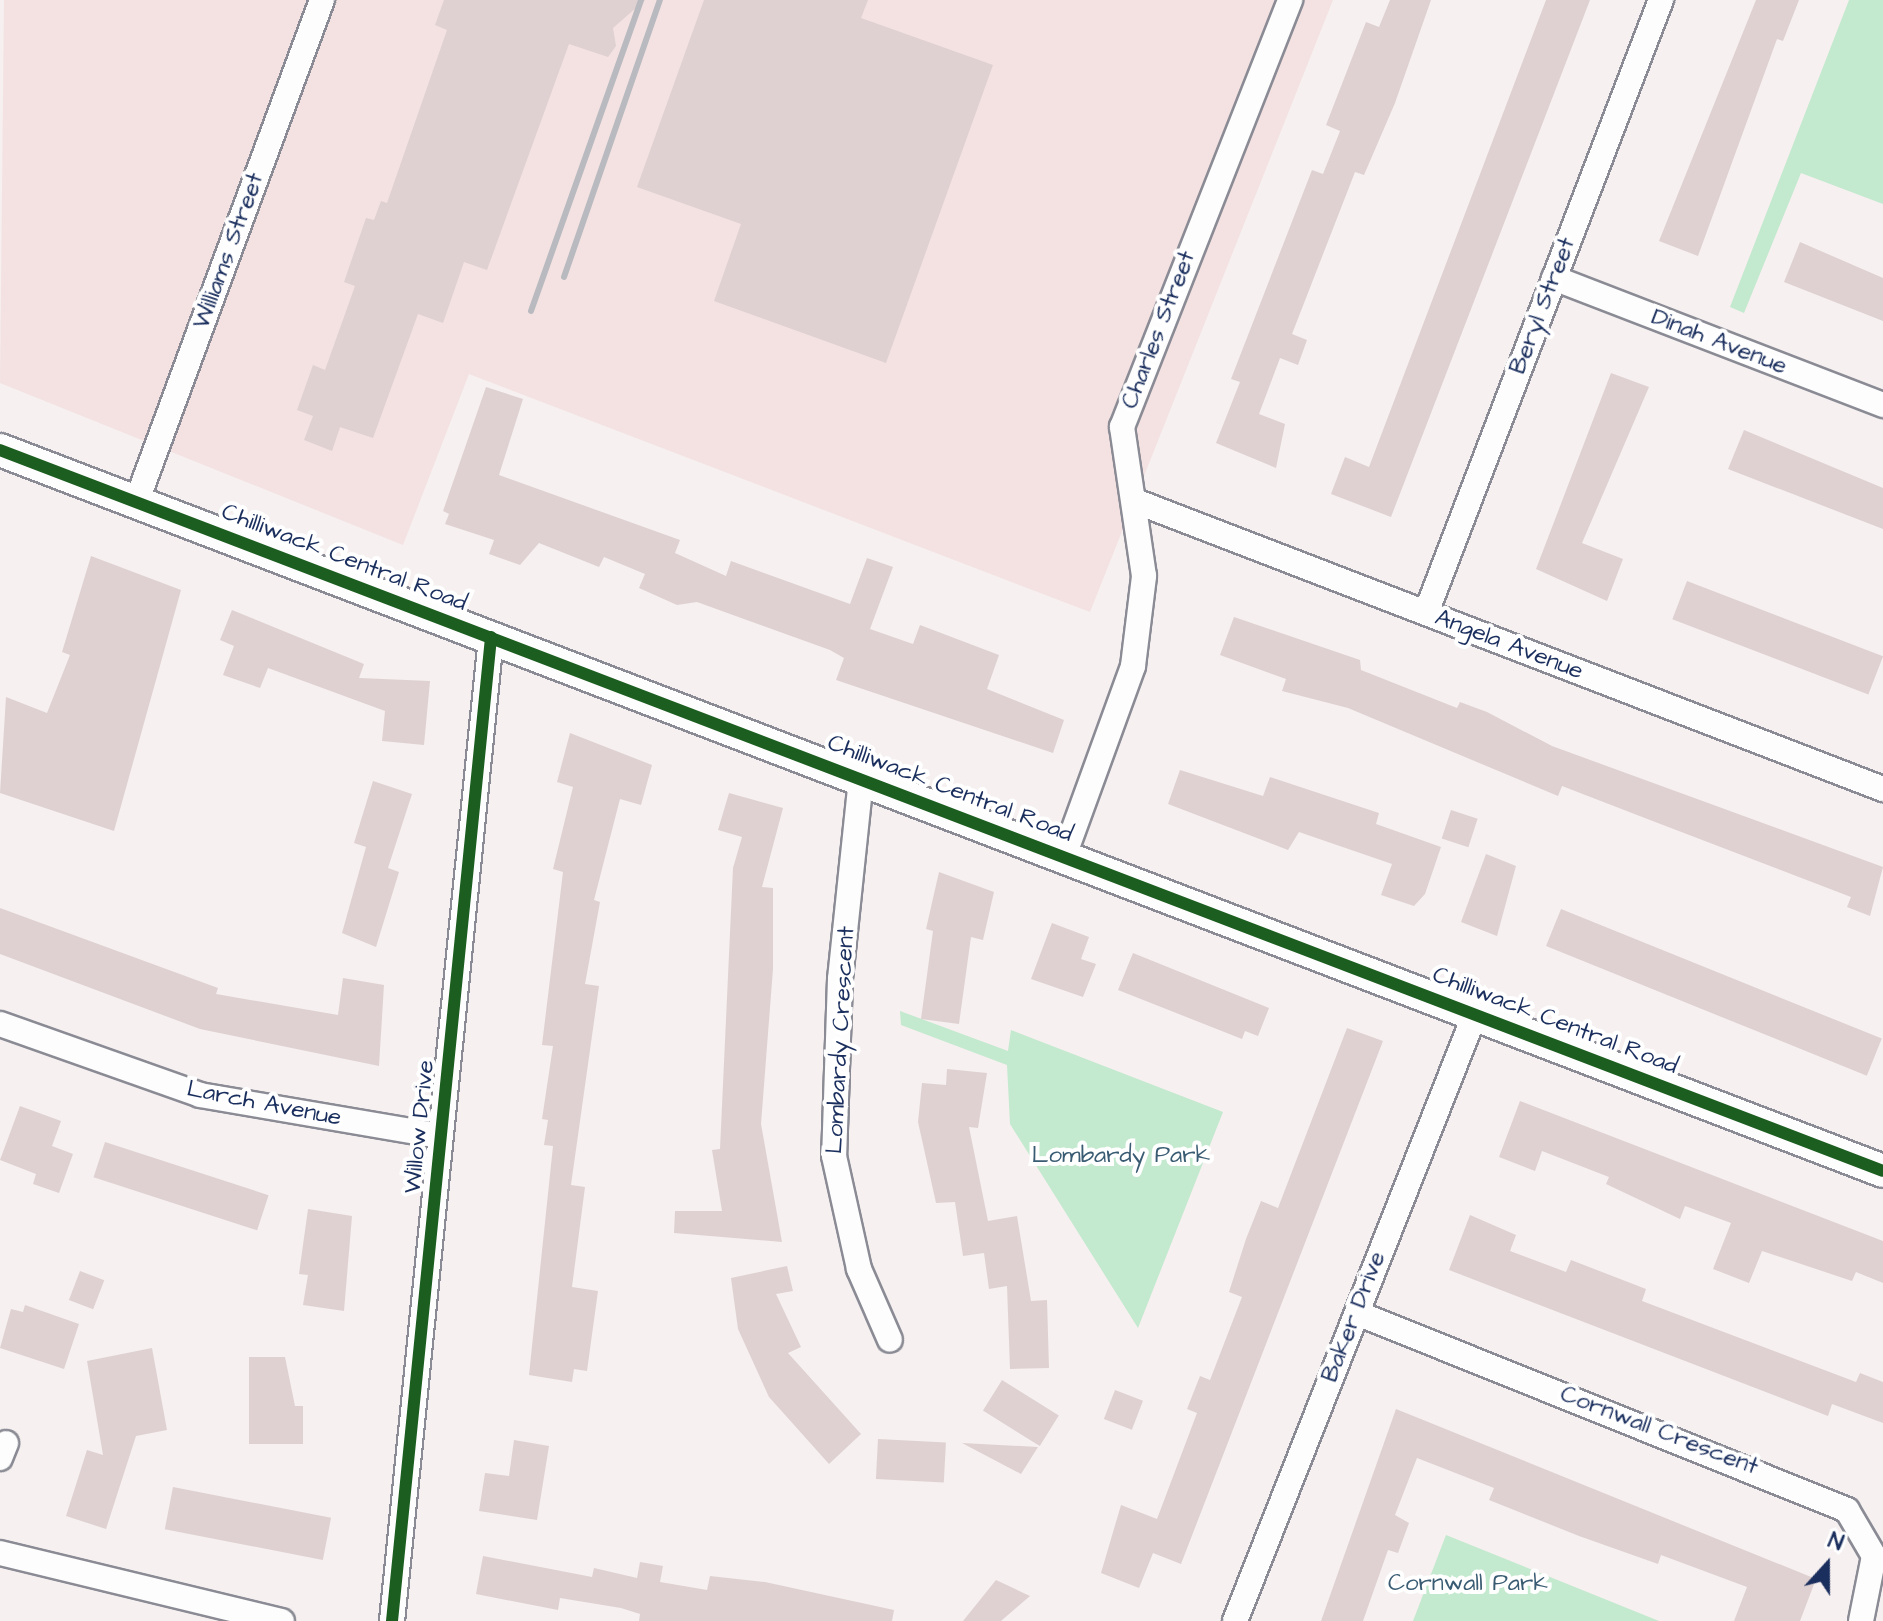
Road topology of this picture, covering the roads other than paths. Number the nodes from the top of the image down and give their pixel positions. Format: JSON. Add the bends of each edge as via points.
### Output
{"nodes":[{"id":1,"x":322,"y":0,"type":"edge"},
{"id":2,"x":1290,"y":0,"type":"edge"},
{"id":3,"x":1661,"y":0,"type":"edge"},
{"id":4,"x":1554,"y":278,"type":"junction"},
{"id":5,"x":1883,"y":405,"type":"edge"},
{"id":6,"x":0,"y":450,"type":"edge"},
{"id":7,"x":1135,"y":501,"type":"junction"},
{"id":8,"x":136,"y":503,"type":"junction"},
{"id":9,"x":1426,"y":613,"type":"junction"},
{"id":10,"x":491,"y":637,"type":"junction"},
{"id":11,"x":861,"y":779,"type":"junction"},
{"id":12,"x":1883,"y":789,"type":"edge"},
{"id":13,"x":1064,"y":856,"type":"junction"},
{"id":14,"x":1475,"y":1014,"type":"junction"},
{"id":15,"x":0,"y":1024,"type":"edge"},
{"id":16,"x":441,"y":1136,"type":"junction"},
{"id":17,"x":1883,"y":1171,"type":"edge"},
{"id":18,"x":1357,"y":1313,"type":"junction"},
{"id":19,"x":890,"y":1340,"type":"dead end"},
{"id":20,"x":0,"y":1553,"type":"edge"},
{"id":21,"x":282,"y":1621,"type":"edge"},
{"id":22,"x":392,"y":1621,"type":"edge"},
{"id":23,"x":1235,"y":1621,"type":"edge"},
{"id":24,"x":1861,"y":1621,"type":"edge"}],
"edges":[{"from":1,"to":8,"type":"street","name":"Williams Street"},
{"from":2,"to":7,"type":"street","name":"Charles Street","via":[[1122,427]]},
{"from":3,"to":4,"type":"street","name":"Beryl Street"},
{"from":4,"to":5,"type":"street","name":"Dinah Avenue"},
{"from":4,"to":9,"type":"street","name":"Beryl Street"},
{"from":6,"to":8,"type":"street","name":"Chilliwack Central Road"},
{"from":7,"to":9,"type":"street","name":"Angela Avenue"},
{"from":7,"to":13,"type":"street","name":"Charles Street","via":[[1144,576],[1133,666]]},
{"from":8,"to":10,"type":"street","name":"Chilliwack Central Road"},
{"from":9,"to":12,"type":"street","name":"Angela Avenue"},
{"from":10,"to":11,"type":"street","name":"Chilliwack Central Road"},
{"from":10,"to":16,"type":"street","name":"Willow Drive"},
{"from":11,"to":13,"type":"street","name":"Chilliwack Central Road"},
{"from":11,"to":19,"type":"street","name":"Lombardy Crescent","via":[[840,979],[834,1156],[859,1269]]},
{"from":13,"to":14,"type":"street","name":"Chilliwack Central Road"},
{"from":14,"to":17,"type":"street","name":"Chilliwack Central Road"},
{"from":14,"to":18,"type":"street","name":"Baker Drive"},
{"from":15,"to":16,"type":"street","name":"Larch Avenue","via":[[200,1095]]},
{"from":16,"to":22,"type":"street","name":"Willow Drive"},
{"from":18,"to":23,"type":"street","name":"Baker Drive"},
{"from":18,"to":24,"type":"street","name":"Cornwall Crescent","via":[[1847,1510],[1874,1556]]},
{"from":20,"to":21,"type":"street"}]}
